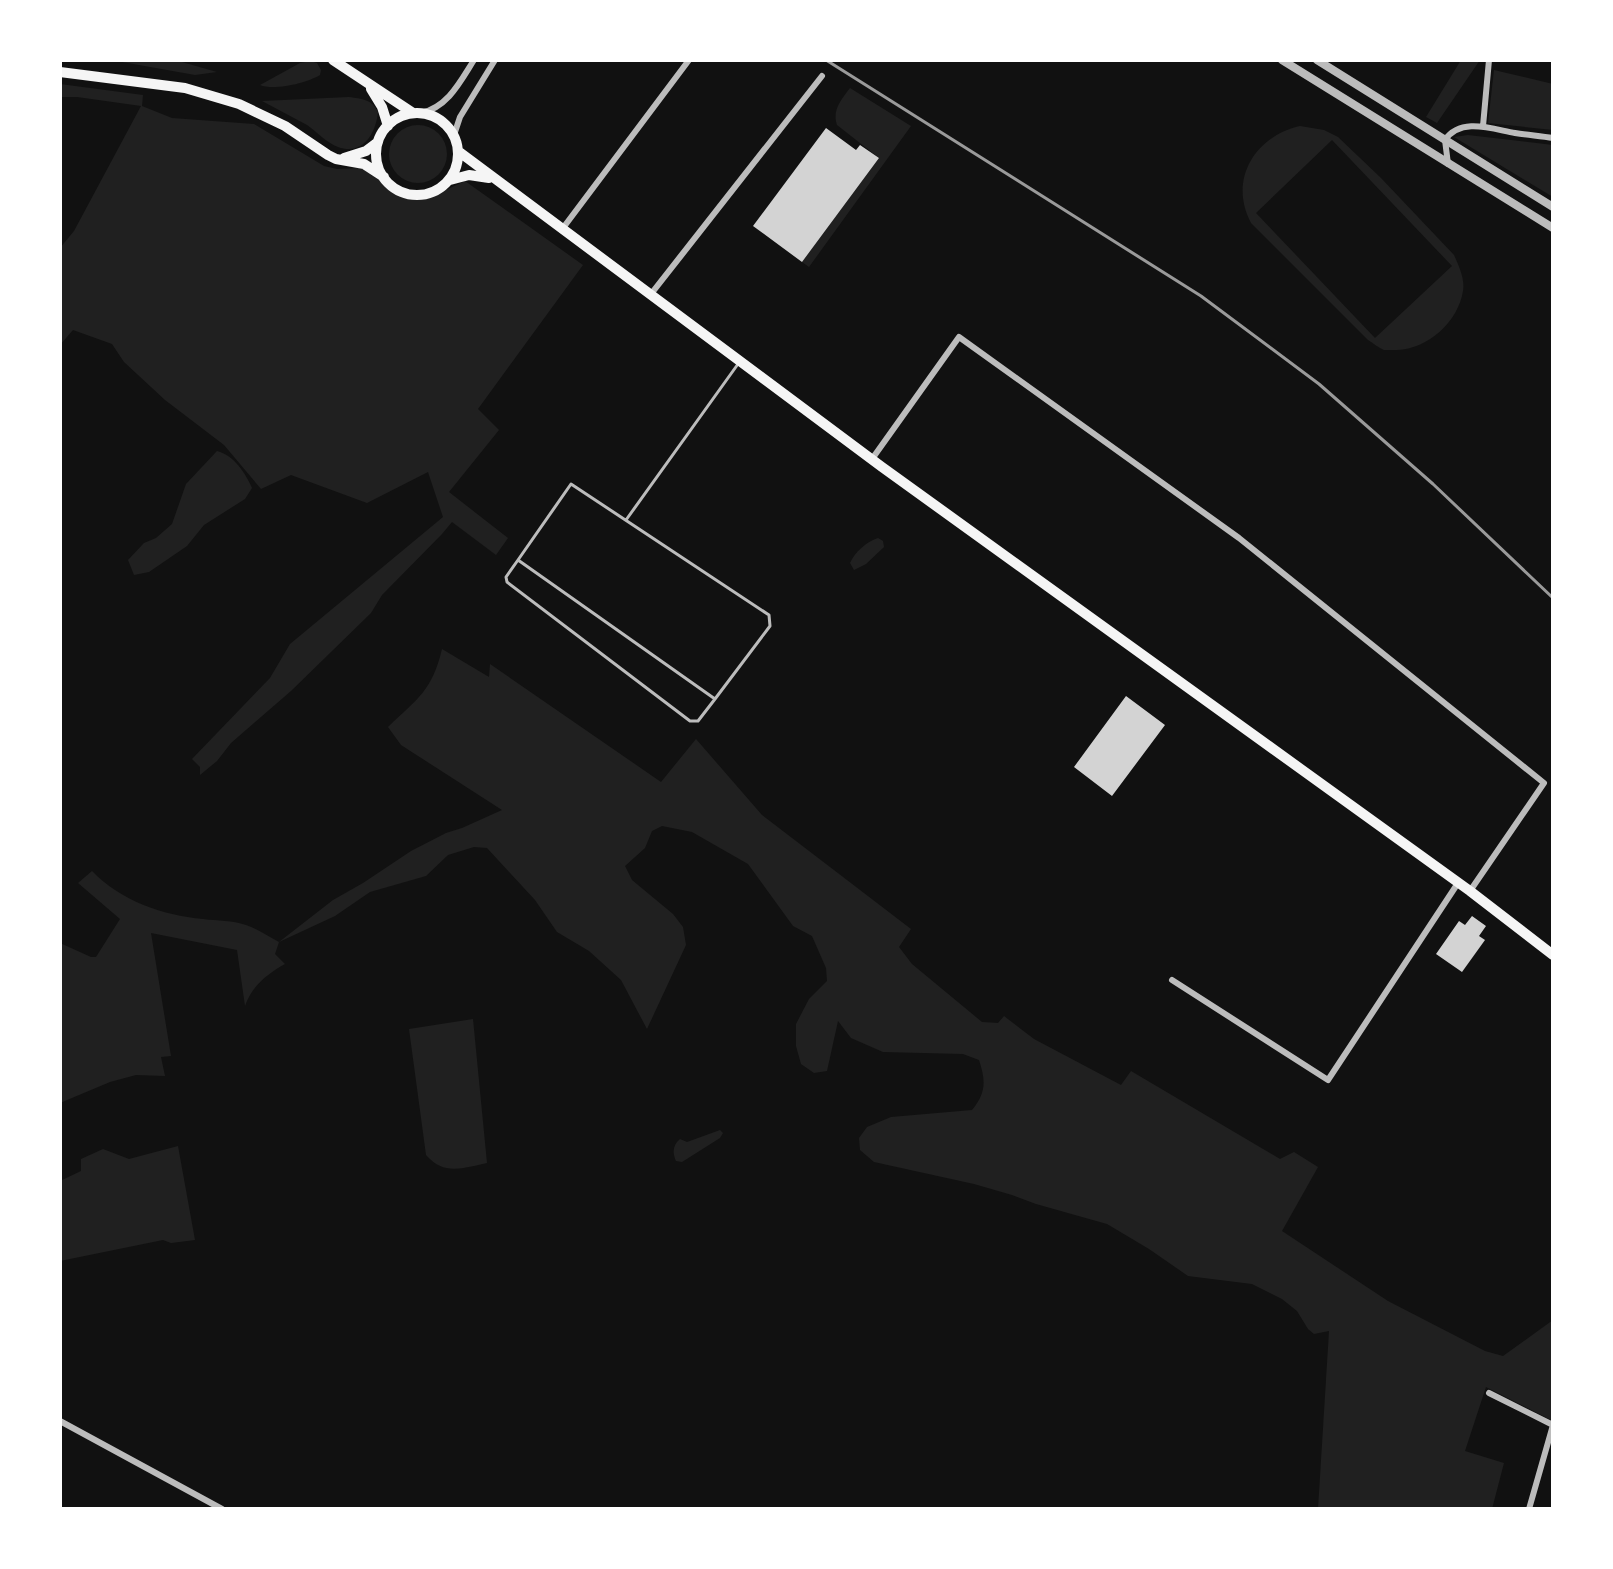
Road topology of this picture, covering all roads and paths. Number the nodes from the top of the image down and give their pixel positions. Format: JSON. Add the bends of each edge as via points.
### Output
{"nodes":[{"id":1,"x":333,"y":60,"type":"edge"},
{"id":2,"x":474,"y":60,"type":"edge"},
{"id":3,"x":495,"y":60,"type":"edge"},
{"id":4,"x":689,"y":60,"type":"edge"},
{"id":5,"x":1282,"y":60,"type":"edge"},
{"id":6,"x":1317,"y":60,"type":"edge"},
{"id":7,"x":1489,"y":60,"type":"edge"},
{"id":8,"x":60,"y":72,"type":"edge"},
{"id":9,"x":822,"y":76,"type":"dead end"},
{"id":10,"x":358,"y":77,"type":"junction"},
{"id":11,"x":417,"y":113,"type":"junction"},
{"id":12,"x":388,"y":126,"type":"junction"},
{"id":13,"x":1483,"y":126,"type":"junction"},
{"id":14,"x":454,"y":135,"type":"junction"},
{"id":15,"x":1553,"y":138,"type":"edge"},
{"id":16,"x":1445,"y":140,"type":"junction"},
{"id":17,"x":378,"y":142,"type":"junction"},
{"id":18,"x":458,"y":151,"type":"junction"},
{"id":19,"x":336,"y":159,"type":"junction"},
{"id":20,"x":1482,"y":163,"type":"junction"},
{"id":21,"x":1448,"y":164,"type":"junction"},
{"id":22,"x":1467,"y":176,"type":"junction"},
{"id":23,"x":384,"y":177,"type":"junction"},
{"id":24,"x":448,"y":181,"type":"junction"},
{"id":25,"x":501,"y":184,"type":"junction"},
{"id":26,"x":1553,"y":207,"type":"edge"},
{"id":27,"x":563,"y":228,"type":"junction"},
{"id":28,"x":1553,"y":228,"type":"edge"},
{"id":29,"x":651,"y":294,"type":"junction"},
{"id":30,"x":740,"y":361,"type":"junction"},
{"id":31,"x":872,"y":459,"type":"junction"},
{"id":32,"x":626,"y":520,"type":"junction"},
{"id":33,"x":518,"y":560,"type":"junction"},
{"id":34,"x":715,"y":699,"type":"junction"},
{"id":35,"x":1458,"y":883,"type":"junction"},
{"id":36,"x":1470,"y":891,"type":"junction"},
{"id":37,"x":1553,"y":955,"type":"edge"},
{"id":38,"x":1172,"y":980,"type":"dead end"},
{"id":39,"x":1489,"y":1393,"type":"dead end"},
{"id":40,"x":60,"y":1421,"type":"edge"},
{"id":41,"x":1553,"y":1425,"type":"edge"},
{"id":42,"x":222,"y":1509,"type":"edge"},
{"id":43,"x":1529,"y":1509,"type":"edge"}],
"edges":[{"from":1,"to":10,"type":"main road"},
{"from":2,"to":11,"type":"street","via":[[445,102]]},
{"from":3,"to":14,"type":"street"},
{"from":4,"to":27,"type":"street"},
{"from":5,"to":21,"type":"street"},
{"from":6,"to":16,"type":"street"},
{"from":7,"to":13,"type":"street"},
{"from":8,"to":19,"type":"main road","via":[[185,88],[239,104]]},
{"from":9,"to":29,"type":"street"},
{"from":10,"to":11,"type":"main road"},
{"from":10,"to":12,"type":"main road","via":[[376,96]]},
{"from":11,"to":12,"type":"main road"},
{"from":11,"to":14,"type":"main road","via":[[440,120]]},
{"from":12,"to":17,"type":"main road"},
{"from":13,"to":15,"type":"street"},
{"from":13,"to":16,"type":"street","via":[[1462,127]]},
{"from":14,"to":18,"type":"main road"},
{"from":16,"to":20,"type":"street"},
{"from":16,"to":21,"type":"street"},
{"from":17,"to":19,"type":"main road"},
{"from":17,"to":23,"type":"main road","via":[[378,166]]},
{"from":18,"to":24,"type":"main road"},
{"from":18,"to":25,"type":"main road"},
{"from":19,"to":23,"type":"main road","via":[[364,164]]},
{"from":20,"to":22,"type":"street","via":[[1470,163]]},
{"from":20,"to":26,"type":"street"},
{"from":21,"to":22,"type":"street"},
{"from":22,"to":28,"type":"street"},
{"from":23,"to":24,"type":"main road","via":[[415,195]]},
{"from":24,"to":25,"type":"main road","via":[[476,175]]},
{"from":25,"to":27,"type":"main road"},
{"from":27,"to":29,"type":"main road"},
{"from":29,"to":30,"type":"main road"},
{"from":30,"to":31,"type":"main road"},
{"from":30,"to":32,"type":"lane"},
{"from":31,"to":35,"type":"main road"},
{"from":31,"to":36,"type":"street","via":[[959,337],[1226,529],[1544,783]]},
{"from":32,"to":33,"type":"lane","via":[[571,484]]},
{"from":32,"to":34,"type":"lane","via":[[769,615],[770,626]]},
{"from":33,"to":34,"type":"lane"},
{"from":33,"to":34,"type":"lane","via":[[507,582],[690,721],[698,721]]},
{"from":35,"to":36,"type":"main road"},
{"from":35,"to":38,"type":"street","via":[[1328,1080]]},
{"from":36,"to":37,"type":"main road"},
{"from":39,"to":41,"type":"street"},
{"from":40,"to":42,"type":"street"},
{"from":41,"to":43,"type":"street"}]}
